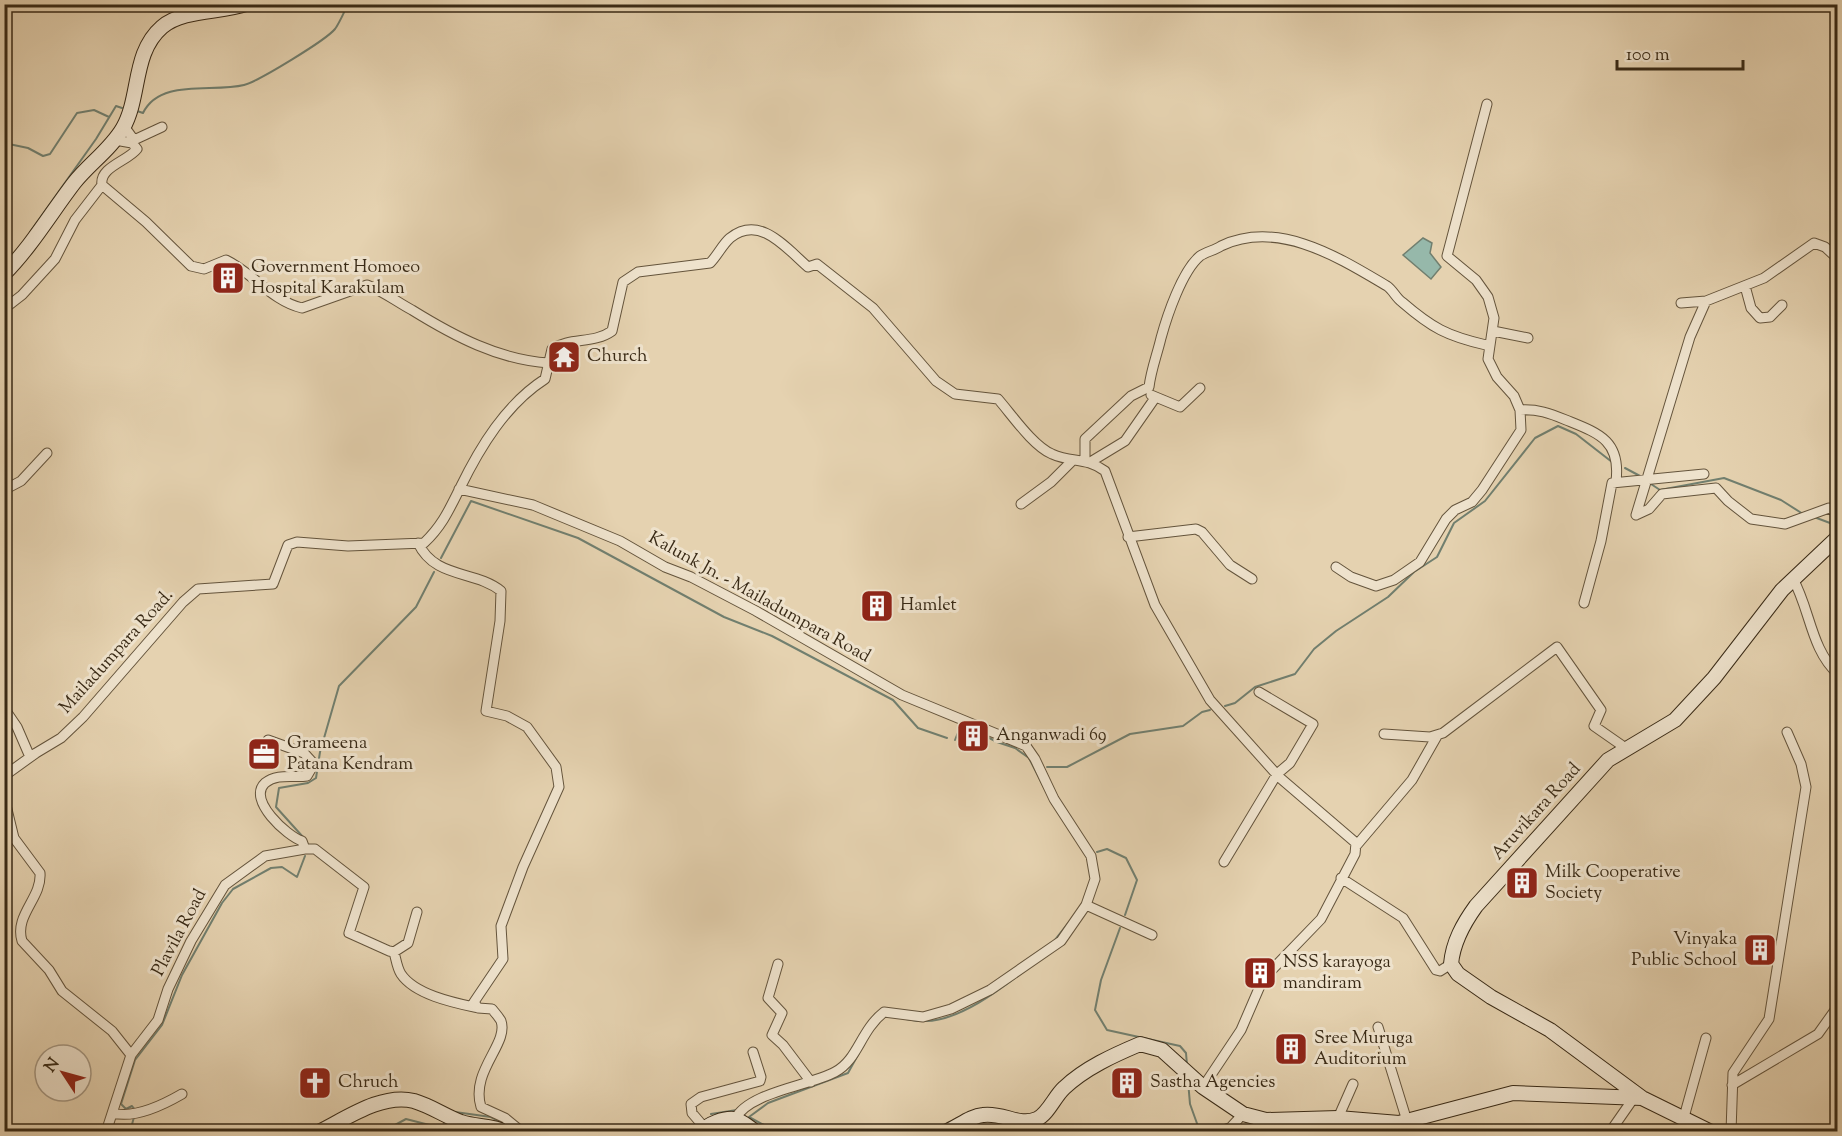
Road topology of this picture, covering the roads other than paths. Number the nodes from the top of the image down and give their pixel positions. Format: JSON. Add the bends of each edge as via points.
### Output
{"nodes":[{"id":1,"x":246,"y":4,"type":"edge"},
{"id":2,"x":1487,"y":104,"type":"dead end"},
{"id":3,"x":124,"y":126,"type":"junction"},
{"id":4,"x":162,"y":127,"type":"dead end"},
{"id":5,"x":115,"y":140,"type":"junction"},
{"id":6,"x":102,"y":185,"type":"junction"},
{"id":7,"x":1838,"y":259,"type":"edge"},
{"id":8,"x":4,"y":274,"type":"edge"},
{"id":9,"x":1745,"y":286,"type":"junction"},
{"id":10,"x":1706,"y":301,"type":"junction"},
{"id":11,"x":1681,"y":303,"type":"dead end"},
{"id":12,"x":1782,"y":305,"type":"dead end"},
{"id":13,"x":4,"y":309,"type":"edge"},
{"id":14,"x":1493,"y":331,"type":"junction"},
{"id":15,"x":1528,"y":339,"type":"dead end"},
{"id":16,"x":1490,"y":343,"type":"junction"},
{"id":17,"x":549,"y":363,"type":"junction"},
{"id":18,"x":1149,"y":387,"type":"junction"},
{"id":19,"x":1200,"y":388,"type":"dead end"},
{"id":20,"x":1155,"y":398,"type":"junction"},
{"id":21,"x":1520,"y":410,"type":"junction"},
{"id":22,"x":47,"y":453,"type":"dead end"},
{"id":23,"x":1073,"y":460,"type":"junction"},
{"id":24,"x":1088,"y":461,"type":"junction"},
{"id":25,"x":1704,"y":474,"type":"dead end"},
{"id":26,"x":1646,"y":479,"type":"junction"},
{"id":27,"x":1616,"y":481,"type":"junction"},
{"id":28,"x":459,"y":489,"type":"junction"},
{"id":29,"x":4,"y":490,"type":"edge"},
{"id":30,"x":1021,"y":504,"type":"dead end"},
{"id":31,"x":1838,"y":513,"type":"edge"},
{"id":32,"x":1128,"y":537,"type":"junction"},
{"id":33,"x":1838,"y":537,"type":"edge"},
{"id":34,"x":418,"y":543,"type":"junction"},
{"id":35,"x":1336,"y":567,"type":"dead end"},
{"id":36,"x":1252,"y":579,"type":"dead end"},
{"id":37,"x":1794,"y":579,"type":"junction"},
{"id":38,"x":1584,"y":603,"type":"dead end"},
{"id":39,"x":1838,"y":674,"type":"edge"},
{"id":40,"x":1259,"y":692,"type":"dead end"},
{"id":41,"x":4,"y":708,"type":"edge"},
{"id":42,"x":1787,"y":732,"type":"dead end"},
{"id":43,"x":1384,"y":734,"type":"dead end"},
{"id":44,"x":1437,"y":736,"type":"junction"},
{"id":45,"x":268,"y":740,"type":"dead end"},
{"id":46,"x":1627,"y":749,"type":"junction"},
{"id":47,"x":30,"y":757,"type":"junction"},
{"id":48,"x":1277,"y":774,"type":"junction"},
{"id":49,"x":4,"y":776,"type":"edge"},
{"id":50,"x":4,"y":797,"type":"edge"},
{"id":51,"x":1356,"y":846,"type":"junction"},
{"id":52,"x":305,"y":849,"type":"junction"},
{"id":53,"x":1224,"y":862,"type":"dead end"},
{"id":54,"x":1341,"y":878,"type":"junction"},
{"id":55,"x":1086,"y":905,"type":"junction"},
{"id":56,"x":417,"y":912,"type":"dead end"},
{"id":57,"x":1152,"y":935,"type":"dead end"},
{"id":58,"x":394,"y":952,"type":"junction"},
{"id":59,"x":778,"y":964,"type":"dead end"},
{"id":60,"x":1451,"y":964,"type":"junction"},
{"id":61,"x":1838,"y":1006,"type":"edge"},
{"id":62,"x":478,"y":1008,"type":"junction"},
{"id":63,"x":1378,"y":1027,"type":"dead end"},
{"id":64,"x":1706,"y":1038,"type":"dead end"},
{"id":65,"x":753,"y":1052,"type":"dead end"},
{"id":66,"x":131,"y":1055,"type":"junction"},
{"id":67,"x":811,"y":1082,"type":"junction"},
{"id":68,"x":1353,"y":1083,"type":"dead end"},
{"id":69,"x":1732,"y":1085,"type":"junction"},
{"id":70,"x":1203,"y":1087,"type":"junction"},
{"id":71,"x":182,"y":1094,"type":"dead end"},
{"id":72,"x":1638,"y":1098,"type":"junction"},
{"id":73,"x":113,"y":1113,"type":"junction"},
{"id":74,"x":1244,"y":1114,"type":"junction"},
{"id":75,"x":1684,"y":1117,"type":"junction"},
{"id":76,"x":1338,"y":1118,"type":"junction"},
{"id":77,"x":735,"y":1119,"type":"junction"},
{"id":78,"x":1407,"y":1121,"type":"junction"},
{"id":79,"x":1025,"y":1127,"type":"edge"},
{"id":80,"x":702,"y":1129,"type":"edge"},
{"id":81,"x":106,"y":1131,"type":"edge"},
{"id":82,"x":319,"y":1131,"type":"edge"},
{"id":83,"x":506,"y":1131,"type":"edge"},
{"id":84,"x":522,"y":1131,"type":"edge"},
{"id":85,"x":756,"y":1131,"type":"edge"},
{"id":86,"x":945,"y":1131,"type":"edge"},
{"id":87,"x":1219,"y":1131,"type":"edge"},
{"id":88,"x":1610,"y":1131,"type":"edge"},
{"id":89,"x":1711,"y":1131,"type":"edge"},
{"id":90,"x":1731,"y":1131,"type":"edge"}],
"edges":[{"from":1,"to":3,"type":"main road","via":[[180,18],[164,25],[153,36],[144,50]]},
{"from":2,"to":14,"type":"street","via":[[1446,256],[1476,280],[1488,297]]},
{"from":3,"to":4,"type":"street","via":[[134,140]]},
{"from":3,"to":5,"type":"main road"},
{"from":5,"to":6,"type":"street","via":[[132,143],[137,149],[109,169],[102,177]]},
{"from":5,"to":8,"type":"main road","via":[[76,181]]},
{"from":6,"to":13,"type":"street","via":[[75,220],[55,260]]},
{"from":6,"to":17,"type":"street","via":[[191,266],[204,269],[226,260],[241,266],[280,299],[302,308],[367,285],[486,350]]},
{"from":7,"to":9,"type":"street","via":[[1814,243],[1764,278]]},
{"from":9,"to":10,"type":"street"},
{"from":9,"to":12,"type":"street","via":[[1751,308],[1760,318],[1770,317]]},
{"from":10,"to":11,"type":"street"},
{"from":10,"to":26,"type":"street","via":[[1690,337]]},
{"from":14,"to":15,"type":"street"},
{"from":14,"to":16,"type":"street"},
{"from":16,"to":18,"type":"street","via":[[1457,338],[1433,328],[1398,300],[1390,288],[1309,245],[1274,237],[1238,238],[1200,257],[1178,289]]},
{"from":16,"to":21,"type":"street","via":[[1490,364]]},
{"from":17,"to":23,"type":"street","via":[[552,349],[559,345],[601,338],[612,331],[622,282],[638,273],[710,263],[724,243],[750,228],[765,231],[808,267],[817,264],[873,308],[936,381],[955,394],[998,399],[1039,446]]},
{"from":17,"to":28,"type":"street","via":[[545,379],[518,399]]},
{"from":18,"to":20,"type":"street"},
{"from":18,"to":24,"type":"street","via":[[1131,396],[1085,439]]},
{"from":19,"to":20,"type":"street","via":[[1180,407]]},
{"from":20,"to":24,"type":"street","via":[[1125,441]]},
{"from":21,"to":27,"type":"street","via":[[1551,413],[1597,432],[1615,453]]},
{"from":21,"to":35,"type":"street","via":[[1521,430],[1509,450],[1472,502],[1446,519],[1420,562],[1394,580],[1376,586]]},
{"from":22,"to":29,"type":"street","via":[[21,481]]},
{"from":23,"to":24,"type":"street"},
{"from":23,"to":30,"type":"street","via":[[1052,482]]},
{"from":24,"to":32,"type":"street","via":[[1105,471]]},
{"from":25,"to":26,"type":"street"},
{"from":26,"to":27,"type":"street"},
{"from":26,"to":31,"type":"street","via":[[1636,515],[1662,494],[1716,488],[1752,519],[1785,524],[1829,508]]},
{"from":27,"to":38,"type":"street","via":[[1611,485]]},
{"from":28,"to":34,"type":"street","via":[[443,524],[424,543]]},
{"from":28,"to":55,"type":"street","name":"Kalunk Jn. - Mailadumpara Road","via":[[533,505],[620,540],[665,567],[756,611],[902,695],[1026,746],[1091,856],[1095,879]]},
{"from":32,"to":36,"type":"street","via":[[1202,532],[1239,573]]},
{"from":32,"to":48,"type":"street","via":[[1155,605],[1210,700]]},
{"from":33,"to":37,"type":"main road","name":"Aruvikara Road"},
{"from":34,"to":47,"type":"street","name":"Mailadumpara Road.","via":[[348,546],[297,542],[288,545],[273,584],[198,589],[83,717],[61,738]]},
{"from":34,"to":62,"type":"street","via":[[425,556],[439,565],[501,591],[486,711],[527,727],[556,766],[559,787],[501,926],[503,959],[474,1002]]},
{"from":37,"to":39,"type":"street","via":[[1821,651]]},
{"from":37,"to":46,"type":"main road","name":"Aruvikara Road","via":[[1676,720]]},
{"from":40,"to":48,"type":"street","via":[[1312,724],[1290,763]]},
{"from":41,"to":47,"type":"street"},
{"from":42,"to":69,"type":"street","via":[[1806,787],[1788,908],[1769,1019],[1736,1067]]},
{"from":43,"to":44,"type":"street"},
{"from":44,"to":46,"type":"street","via":[[1557,646],[1600,709],[1594,726]]},
{"from":44,"to":51,"type":"street","via":[[1412,780]]},
{"from":45,"to":52,"type":"street","via":[[304,753],[314,764],[308,776],[274,778],[265,783],[261,792],[273,819],[289,836],[302,841]]},
{"from":46,"to":60,"type":"main road","name":"Aruvikara Road","via":[[1608,760],[1476,906],[1463,925]]},
{"from":47,"to":49,"type":"street","name":"Mailadumpara Road."},
{"from":48,"to":51,"type":"street"},
{"from":48,"to":53,"type":"street"},
{"from":50,"to":66,"type":"street","via":[[14,838],[40,873],[36,893],[22,919],[22,941],[62,991],[112,1031]]},
{"from":51,"to":54,"type":"street"},
{"from":52,"to":58,"type":"street","via":[[315,849],[364,887],[349,933]]},
{"from":52,"to":66,"type":"street","name":"Plavila Road","via":[[265,856],[217,894],[168,989],[158,1020]]},
{"from":54,"to":60,"type":"street","via":[[1403,918],[1436,970]]},
{"from":54,"to":70,"type":"street","via":[[1321,919],[1263,979],[1241,1030]]},
{"from":55,"to":57,"type":"street"},
{"from":55,"to":67,"type":"street","via":[[1061,941],[990,990],[951,1010],[923,1017],[884,1011],[864,1032],[850,1062]]},
{"from":56,"to":58,"type":"street","via":[[408,943]]},
{"from":58,"to":62,"type":"street","via":[[399,972],[407,981],[447,1002]]},
{"from":59,"to":67,"type":"street","via":[[768,999],[782,1013],[772,1035]]},
{"from":60,"to":72,"type":"main road","via":[[1466,980],[1550,1030]]},
{"from":61,"to":69,"type":"street","via":[[1818,1034]]},
{"from":62,"to":84,"type":"street","via":[[492,1009],[501,1021],[502,1032],[480,1078],[477,1095],[481,1107]]},
{"from":63,"to":78,"type":"street"},
{"from":64,"to":75,"type":"street"},
{"from":65,"to":80,"type":"street","via":[[760,1081],[701,1097],[691,1104]]},
{"from":66,"to":73,"type":"street"},
{"from":67,"to":77,"type":"street","via":[[747,1106]]},
{"from":68,"to":76,"type":"street"},
{"from":69,"to":90,"type":"street"},
{"from":70,"to":74,"type":"main road"},
{"from":70,"to":79,"type":"main road","via":[[1162,1050],[1140,1044],[1079,1075],[1039,1118]]},
{"from":71,"to":73,"type":"street","via":[[162,1106],[122,1116]]},
{"from":72,"to":75,"type":"main road"},
{"from":72,"to":78,"type":"main road","via":[[1513,1094]]},
{"from":72,"to":88,"type":"street"},
{"from":73,"to":81,"type":"street"},
{"from":74,"to":76,"type":"main road","via":[[1266,1119]]},
{"from":74,"to":87,"type":"street","via":[[1231,1127]]},
{"from":75,"to":89,"type":"main road"},
{"from":76,"to":78,"type":"main road"},
{"from":77,"to":80,"type":"main road"},
{"from":77,"to":85,"type":"main road"},
{"from":79,"to":86,"type":"main road","via":[[1006,1116],[986,1114]]},
{"from":82,"to":83,"type":"main road","via":[[395,1099],[414,1101],[449,1116]]}]}
